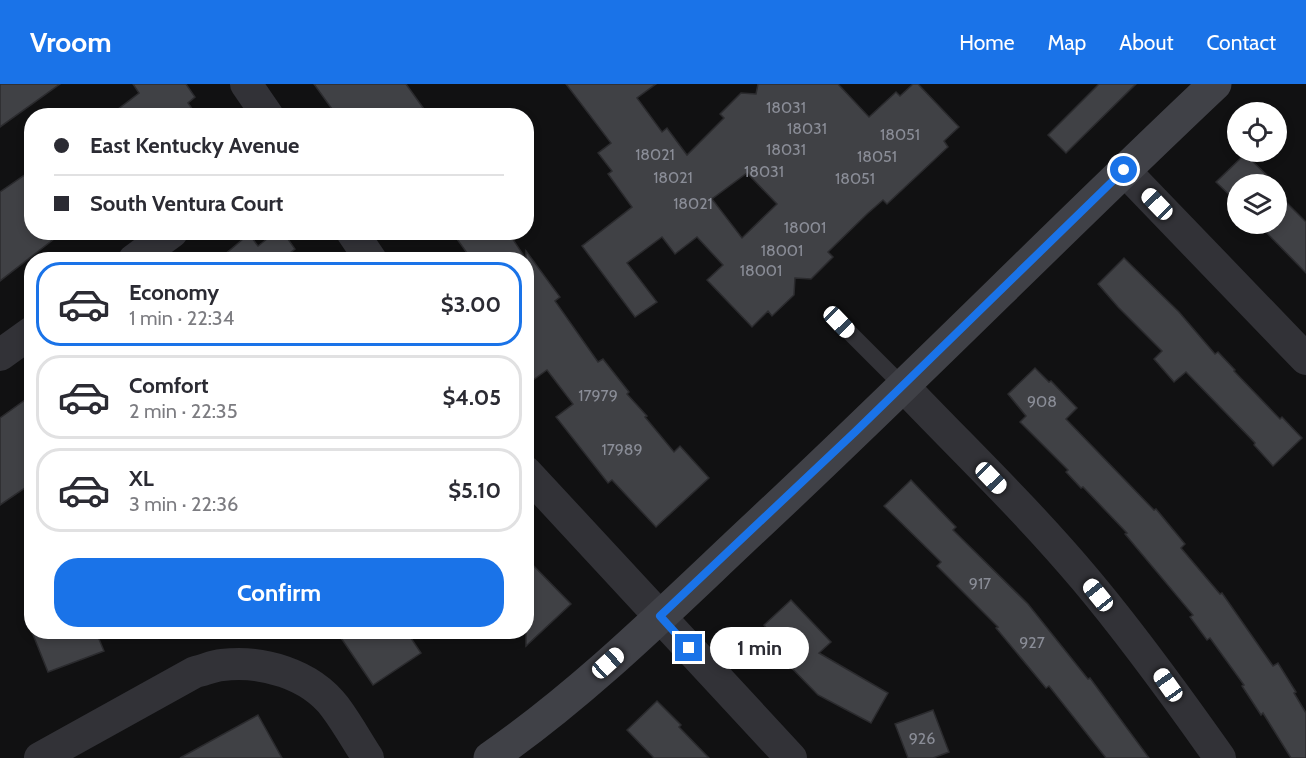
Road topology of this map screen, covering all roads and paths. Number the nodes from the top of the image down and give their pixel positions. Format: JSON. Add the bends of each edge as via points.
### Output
{"nodes":[{"id":1,"x":246,"y":84,"type":"edge"},
{"id":2,"x":1215,"y":84,"type":"edge"},
{"id":3,"x":262,"y":108,"type":"edge"},
{"id":4,"x":1124,"y":170,"type":"junction"},
{"id":5,"x":161,"y":240,"type":"edge"},
{"id":6,"x":145,"y":252,"type":"edge"},
{"id":7,"x":839,"y":322,"type":"dead end"},
{"id":8,"x":24,"y":338,"type":"edge"},
{"id":9,"x":0,"y":355,"type":"edge"},
{"id":10,"x":1306,"y":359,"type":"edge"},
{"id":11,"x":903,"y":386,"type":"junction"},
{"id":12,"x":534,"y":481,"type":"edge"},
{"id":13,"x":660,"y":616,"type":"junction"},
{"id":14,"x":39,"y":758,"type":"edge"},
{"id":15,"x":368,"y":758,"type":"edge"},
{"id":16,"x":490,"y":758,"type":"edge"},
{"id":17,"x":791,"y":758,"type":"edge"},
{"id":18,"x":1220,"y":758,"type":"edge"}],
"edges":[{"from":1,"to":3,"type":"street"},
{"from":2,"to":4,"type":"street"},
{"from":4,"to":10,"type":"street"},
{"from":4,"to":11,"type":"street"},
{"from":5,"to":6,"type":"street"},
{"from":7,"to":11,"type":"lane"},
{"from":8,"to":9,"type":"street"},
{"from":11,"to":13,"type":"street"},
{"from":11,"to":18,"type":"street","via":[[1083,577],[1142,648]]},
{"from":12,"to":13,"type":"street"},
{"from":13,"to":16,"type":"street","via":[[573,694]]},
{"from":13,"to":17,"type":"street"},
{"from":14,"to":15,"type":"street","via":[[195,672],[246,664],[275,668],[323,694]]}]}
